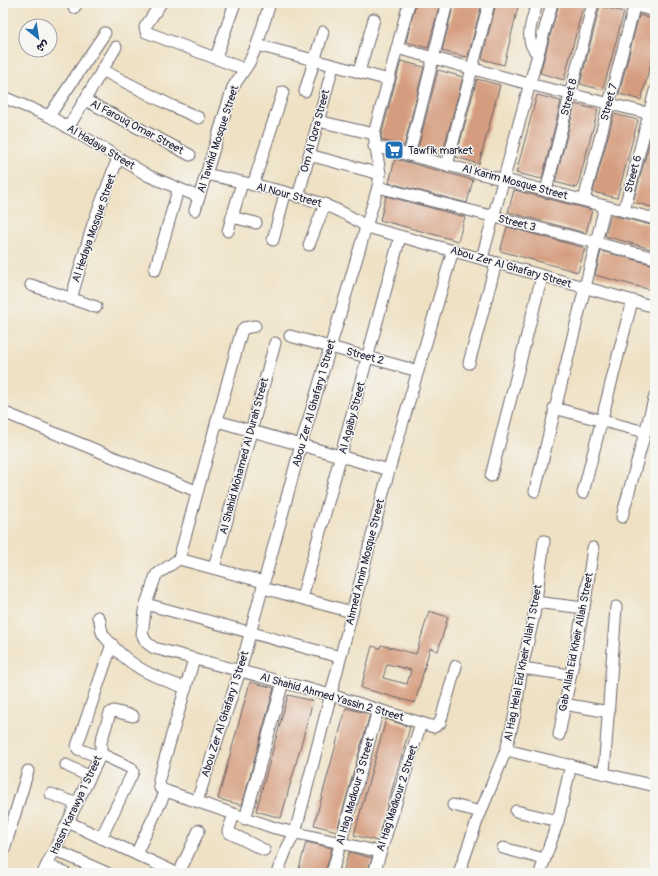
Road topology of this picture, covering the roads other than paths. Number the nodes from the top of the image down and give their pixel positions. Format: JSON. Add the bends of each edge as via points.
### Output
{"nodes":[{"id":1,"x":161,"y":3,"type":"edge"},
{"id":2,"x":235,"y":3,"type":"edge"},
{"id":3,"x":270,"y":3,"type":"edge"},
{"id":4,"x":409,"y":3,"type":"edge"},
{"id":5,"x":447,"y":3,"type":"edge"},
{"id":6,"x":489,"y":3,"type":"edge"},
{"id":7,"x":537,"y":3,"type":"edge"},
{"id":8,"x":552,"y":3,"type":"edge"},
{"id":9,"x":594,"y":3,"type":"edge"},
{"id":10,"x":632,"y":4,"type":"edge"},
{"id":11,"x":655,"y":11,"type":"edge"},
{"id":12,"x":374,"y":18,"type":"dead end"},
{"id":13,"x":323,"y":32,"type":"dead end"},
{"id":14,"x":105,"y":33,"type":"dead end"},
{"id":15,"x":257,"y":45,"type":"junction"},
{"id":16,"x":116,"y":47,"type":"dead end"},
{"id":17,"x":397,"y":48,"type":"junction"},
{"id":18,"x":538,"y":54,"type":"junction"},
{"id":19,"x":216,"y":57,"type":"junction"},
{"id":20,"x":434,"y":58,"type":"junction"},
{"id":21,"x":314,"y":61,"type":"junction"},
{"id":22,"x":333,"y":66,"type":"junction"},
{"id":23,"x":244,"y":69,"type":"junction"},
{"id":24,"x":472,"y":69,"type":"junction"},
{"id":25,"x":102,"y":70,"type":"junction"},
{"id":26,"x":359,"y":72,"type":"junction"},
{"id":27,"x":388,"y":80,"type":"junction"},
{"id":28,"x":529,"y":84,"type":"junction"},
{"id":29,"x":306,"y":91,"type":"dead end"},
{"id":30,"x":655,"y":91,"type":"edge"},
{"id":31,"x":283,"y":92,"type":"dead end"},
{"id":32,"x":570,"y":94,"type":"junction"},
{"id":33,"x":3,"y":97,"type":"edge"},
{"id":34,"x":85,"y":100,"type":"junction"},
{"id":35,"x":609,"y":104,"type":"junction"},
{"id":36,"x":652,"y":114,"type":"edge"},
{"id":37,"x":49,"y":116,"type":"junction"},
{"id":38,"x":198,"y":118,"type":"dead end"},
{"id":39,"x":318,"y":121,"type":"junction"},
{"id":40,"x":68,"y":128,"type":"junction"},
{"id":41,"x":374,"y":134,"type":"junction"},
{"id":42,"x":374,"y":146,"type":"junction"},
{"id":43,"x":309,"y":154,"type":"junction"},
{"id":44,"x":190,"y":155,"type":"dead end"},
{"id":45,"x":409,"y":155,"type":"junction"},
{"id":46,"x":118,"y":158,"type":"junction"},
{"id":47,"x":447,"y":165,"type":"junction"},
{"id":48,"x":206,"y":174,"type":"junction"},
{"id":49,"x":380,"y":174,"type":"junction"},
{"id":50,"x":503,"y":180,"type":"junction"},
{"id":51,"x":247,"y":184,"type":"junction"},
{"id":52,"x":378,"y":187,"type":"junction"},
{"id":53,"x":178,"y":190,"type":"junction"},
{"id":54,"x":546,"y":190,"type":"junction"},
{"id":55,"x":286,"y":194,"type":"junction"},
{"id":56,"x":199,"y":197,"type":"junction"},
{"id":57,"x":298,"y":197,"type":"junction"},
{"id":58,"x":584,"y":200,"type":"junction"},
{"id":59,"x":325,"y":204,"type":"junction"},
{"id":60,"x":605,"y":206,"type":"junction"},
{"id":61,"x":195,"y":210,"type":"dead end"},
{"id":62,"x":624,"y":211,"type":"junction"},
{"id":63,"x":232,"y":216,"type":"junction"},
{"id":64,"x":493,"y":217,"type":"junction"},
{"id":65,"x":655,"y":220,"type":"edge"},
{"id":66,"x":256,"y":223,"type":"dead end"},
{"id":67,"x":367,"y":227,"type":"junction"},
{"id":68,"x":228,"y":231,"type":"dead end"},
{"id":69,"x":400,"y":237,"type":"junction"},
{"id":70,"x":273,"y":240,"type":"dead end"},
{"id":71,"x":596,"y":243,"type":"junction"},
{"id":72,"x":309,"y":245,"type":"dead end"},
{"id":73,"x":454,"y":250,"type":"junction"},
{"id":74,"x":482,"y":258,"type":"junction"},
{"id":75,"x":655,"y":258,"type":"edge"},
{"id":76,"x":496,"y":263,"type":"junction"},
{"id":77,"x":156,"y":270,"type":"dead end"},
{"id":78,"x":542,"y":276,"type":"junction"},
{"id":79,"x":31,"y":285,"type":"dead end"},
{"id":80,"x":585,"y":287,"type":"junction"},
{"id":81,"x":71,"y":299,"type":"junction"},
{"id":82,"x":632,"y":301,"type":"junction"},
{"id":83,"x":96,"y":307,"type":"dead end"},
{"id":84,"x":655,"y":307,"type":"edge"},
{"id":85,"x":255,"y":326,"type":"dead end"},
{"id":86,"x":290,"y":336,"type":"dead end"},
{"id":87,"x":275,"y":343,"type":"dead end"},
{"id":88,"x":330,"y":347,"type":"junction"},
{"id":89,"x":368,"y":357,"type":"junction"},
{"id":90,"x":469,"y":362,"type":"dead end"},
{"id":91,"x":418,"y":370,"type":"junction"},
{"id":92,"x":655,"y":396,"type":"edge"},
{"id":93,"x":554,"y":408,"type":"junction"},
{"id":94,"x":3,"y":412,"type":"edge"},
{"id":95,"x":217,"y":421,"type":"junction"},
{"id":96,"x":601,"y":421,"type":"junction"},
{"id":97,"x":251,"y":431,"type":"junction"},
{"id":98,"x":645,"y":432,"type":"junction"},
{"id":99,"x":301,"y":445,"type":"junction"},
{"id":100,"x":341,"y":457,"type":"junction"},
{"id":101,"x":389,"y":470,"type":"junction"},
{"id":102,"x":490,"y":476,"type":"dead end"},
{"id":103,"x":196,"y":490,"type":"junction"},
{"id":104,"x":535,"y":491,"type":"dead end"},
{"id":105,"x":583,"y":492,"type":"dead end"},
{"id":106,"x":622,"y":517,"type":"dead end"},
{"id":107,"x":544,"y":541,"type":"dead end"},
{"id":108,"x":593,"y":548,"type":"dead end"},
{"id":109,"x":179,"y":559,"type":"junction"},
{"id":110,"x":214,"y":568,"type":"junction"},
{"id":111,"x":263,"y":585,"type":"junction"},
{"id":112,"x":302,"y":598,"type":"junction"},
{"id":113,"x":535,"y":602,"type":"junction"},
{"id":114,"x":146,"y":604,"type":"junction"},
{"id":115,"x":616,"y":607,"type":"dead end"},
{"id":116,"x":584,"y":608,"type":"junction"},
{"id":117,"x":352,"y":612,"type":"junction"},
{"id":118,"x":98,"y":617,"type":"dead end"},
{"id":119,"x":250,"y":632,"type":"junction"},
{"id":120,"x":112,"y":644,"type":"junction"},
{"id":121,"x":340,"y":657,"type":"junction"},
{"id":122,"x":194,"y":659,"type":"junction"},
{"id":123,"x":456,"y":666,"type":"dead end"},
{"id":124,"x":522,"y":668,"type":"junction"},
{"id":125,"x":240,"y":671,"type":"junction"},
{"id":126,"x":570,"y":675,"type":"junction"},
{"id":127,"x":283,"y":682,"type":"junction"},
{"id":128,"x":186,"y":688,"type":"junction"},
{"id":129,"x":331,"y":695,"type":"junction"},
{"id":130,"x":564,"y":704,"type":"junction"},
{"id":131,"x":378,"y":710,"type":"junction"},
{"id":132,"x":609,"y":712,"type":"junction"},
{"id":133,"x":133,"y":716,"type":"dead end"},
{"id":134,"x":421,"y":723,"type":"junction"},
{"id":135,"x":559,"y":735,"type":"dead end"},
{"id":136,"x":506,"y":750,"type":"junction"},
{"id":137,"x":101,"y":756,"type":"junction"},
{"id":138,"x":571,"y":764,"type":"junction"},
{"id":139,"x":66,"y":765,"type":"dead end"},
{"id":140,"x":28,"y":771,"type":"dead end"},
{"id":141,"x":604,"y":772,"type":"junction"},
{"id":142,"x":90,"y":777,"type":"junction"},
{"id":143,"x":655,"y":786,"type":"edge"},
{"id":144,"x":166,"y":791,"type":"junction"},
{"id":145,"x":51,"y":794,"type":"dead end"},
{"id":146,"x":197,"y":801,"type":"junction"},
{"id":147,"x":77,"y":804,"type":"junction"},
{"id":148,"x":453,"y":805,"type":"dead end"},
{"id":149,"x":516,"y":811,"type":"dead end"},
{"id":150,"x":481,"y":812,"type":"junction"},
{"id":151,"x":234,"y":815,"type":"junction"},
{"id":152,"x":245,"y":819,"type":"junction"},
{"id":153,"x":558,"y":821,"type":"junction"},
{"id":154,"x":68,"y":822,"type":"junction"},
{"id":155,"x":199,"y":830,"type":"dead end"},
{"id":156,"x":295,"y":833,"type":"junction"},
{"id":157,"x":101,"y":838,"type":"junction"},
{"id":158,"x":341,"y":843,"type":"junction"},
{"id":159,"x":503,"y":848,"type":"dead end"},
{"id":160,"x":55,"y":850,"type":"junction"},
{"id":161,"x":264,"y":850,"type":"dead end"},
{"id":162,"x":380,"y":852,"type":"junction"},
{"id":163,"x":3,"y":854,"type":"edge"},
{"id":164,"x":136,"y":854,"type":"junction"},
{"id":165,"x":544,"y":860,"type":"junction"},
{"id":166,"x":45,"y":869,"type":"edge"},
{"id":167,"x":65,"y":873,"type":"edge"},
{"id":168,"x":107,"y":873,"type":"edge"},
{"id":169,"x":178,"y":873,"type":"edge"},
{"id":170,"x":278,"y":873,"type":"edge"},
{"id":171,"x":332,"y":873,"type":"edge"},
{"id":172,"x":374,"y":873,"type":"edge"},
{"id":173,"x":459,"y":873,"type":"edge"},
{"id":174,"x":540,"y":873,"type":"edge"}],
"edges":[{"from":1,"to":19,"type":"street","via":[[145,28],[146,32]]},
{"from":2,"to":19,"type":"street"},
{"from":3,"to":15,"type":"street","name":"Al Tawhid Mosque Street"},
{"from":4,"to":17,"type":"street","name":"Abou Zer Al Ghafary 1 Street"},
{"from":5,"to":20,"type":"street"},
{"from":6,"to":24,"type":"street"},
{"from":7,"to":18,"type":"street","via":[[528,36],[529,43]]},
{"from":8,"to":18,"type":"street"},
{"from":9,"to":32,"type":"street","name":"Street 8"},
{"from":10,"to":11,"type":"street"},
{"from":10,"to":35,"type":"street","name":"Street 7"},
{"from":12,"to":26,"type":"street"},
{"from":13,"to":21,"type":"street"},
{"from":14,"to":37,"type":"street"},
{"from":15,"to":21,"type":"street"},
{"from":15,"to":23,"type":"street","name":"Al Tawhid Mosque Street"},
{"from":16,"to":25,"type":"street"},
{"from":17,"to":20,"type":"street"},
{"from":17,"to":27,"type":"street","name":"Abou Zer Al Ghafary 1 Street"},
{"from":18,"to":28,"type":"street"},
{"from":19,"to":23,"type":"street"},
{"from":20,"to":24,"type":"street"},
{"from":20,"to":45,"type":"street"},
{"from":21,"to":22,"type":"street"},
{"from":21,"to":29,"type":"street"},
{"from":22,"to":26,"type":"street"},
{"from":22,"to":39,"type":"street","name":"Om Al Qora Street"},
{"from":23,"to":48,"type":"street","name":"Al Tawhid Mosque Street","via":[[233,87]]},
{"from":24,"to":28,"type":"street"},
{"from":24,"to":47,"type":"street"},
{"from":25,"to":34,"type":"street"},
{"from":25,"to":38,"type":"street"},
{"from":26,"to":27,"type":"street"},
{"from":27,"to":41,"type":"street","name":"Abou Zer Al Ghafary 1 Street"},
{"from":28,"to":32,"type":"street"},
{"from":28,"to":50,"type":"street"},
{"from":30,"to":36,"type":"street","name":"Street 6"},
{"from":31,"to":51,"type":"street"},
{"from":32,"to":35,"type":"street"},
{"from":32,"to":54,"type":"street","name":"Street 8"},
{"from":33,"to":37,"type":"street","name":"Al Hadaya Street"},
{"from":34,"to":40,"type":"street"},
{"from":34,"to":44,"type":"street","name":"Al Farouq Omar Street"},
{"from":35,"to":36,"type":"street"},
{"from":35,"to":58,"type":"street","name":"Street 7"},
{"from":36,"to":62,"type":"street","name":"Street 6"},
{"from":37,"to":40,"type":"street","name":"Al Hadaya Street"},
{"from":39,"to":41,"type":"street"},
{"from":39,"to":43,"type":"street","name":"Om Al Qora Street"},
{"from":40,"to":46,"type":"street","name":"Al Hadaya Street"},
{"from":41,"to":42,"type":"street","name":"Abou Zer Al Ghafary 1 Street"},
{"from":42,"to":45,"type":"street","name":"Al Karim Mosque Street"},
{"from":42,"to":49,"type":"street","name":"Abou Zer Al Ghafary 1 Street"},
{"from":43,"to":49,"type":"street"},
{"from":43,"to":57,"type":"street","name":"Om Al Qora Street"},
{"from":45,"to":47,"type":"street","name":"Al Karim Mosque Street"},
{"from":46,"to":53,"type":"street","name":"Al Hadaya Street"},
{"from":46,"to":81,"type":"street","name":"Al Hedaya Mosque Street","via":[[93,224]]},
{"from":47,"to":50,"type":"street","name":"Al Karim Mosque Street"},
{"from":48,"to":51,"type":"street","name":"Al Nour Street"},
{"from":48,"to":56,"type":"street","name":"Al Tawhid Mosque Street"},
{"from":49,"to":52,"type":"street","name":"Abou Zer Al Ghafary 1 Street"},
{"from":50,"to":54,"type":"street","name":"Al Karim Mosque Street"},
{"from":50,"to":64,"type":"street"},
{"from":51,"to":55,"type":"street","name":"Al Nour Street"},
{"from":51,"to":63,"type":"street"},
{"from":52,"to":64,"type":"street","name":"Street 3"},
{"from":52,"to":67,"type":"street","name":"Abou Zer Al Ghafary 1 Street"},
{"from":53,"to":56,"type":"street","name":"Al Hadaya Street"},
{"from":53,"to":77,"type":"street"},
{"from":54,"to":58,"type":"street","name":"Al Karim Mosque Street"},
{"from":55,"to":57,"type":"street","name":"Al Nour Street"},
{"from":55,"to":70,"type":"street"},
{"from":56,"to":61,"type":"street","name":"Al Tawhid Mosque Street"},
{"from":57,"to":59,"type":"street","name":"Al Nour Street"},
{"from":58,"to":60,"type":"street","name":"Al Karim Mosque Street"},
{"from":59,"to":67,"type":"street","name":"Al Nour Street"},
{"from":59,"to":72,"type":"street"},
{"from":60,"to":62,"type":"street","name":"Al Karim Mosque Street"},
{"from":60,"to":71,"type":"street"},
{"from":62,"to":65,"type":"street","name":"Al Karim Mosque Street"},
{"from":63,"to":66,"type":"street"},
{"from":63,"to":68,"type":"street"},
{"from":64,"to":71,"type":"street","name":"Street 3"},
{"from":64,"to":74,"type":"street"},
{"from":67,"to":69,"type":"street","name":"Abou Zer Al Ghafary Street"},
{"from":67,"to":88,"type":"street","name":"Abou Zer Al Ghafary 1 Street"},
{"from":69,"to":73,"type":"street","name":"Abou Zer Al Ghafary Street"},
{"from":69,"to":89,"type":"street","name":"Al Agaiby Street"},
{"from":71,"to":75,"type":"street","name":"Street 3"},
{"from":71,"to":80,"type":"street"},
{"from":73,"to":74,"type":"street","name":"Abou Zer Al Ghafary Street"},
{"from":73,"to":91,"type":"street","name":"Ahmed Amin Mosque Street"},
{"from":74,"to":76,"type":"street","name":"Abou Zer Al Ghafary Street"},
{"from":76,"to":78,"type":"street","name":"Abou Zer Al Ghafary Street"},
{"from":76,"to":90,"type":"street"},
{"from":78,"to":80,"type":"street","name":"Abou Zer Al Ghafary Street"},
{"from":78,"to":102,"type":"street"},
{"from":79,"to":81,"type":"street"},
{"from":80,"to":82,"type":"street","name":"Abou Zer Al Ghafary Street"},
{"from":80,"to":93,"type":"street"},
{"from":81,"to":83,"type":"street"},
{"from":82,"to":84,"type":"street","name":"Abou Zer Al Ghafary Street"},
{"from":82,"to":96,"type":"street"},
{"from":85,"to":95,"type":"street","via":[[244,328],[241,332]]},
{"from":86,"to":88,"type":"street","name":"Street 2"},
{"from":87,"to":97,"type":"street","name":"Al Shahid Mohamed Al Durah Street"},
{"from":88,"to":89,"type":"street","name":"Street 2"},
{"from":88,"to":99,"type":"street","name":"Abou Zer Al Ghafary 1 Street"},
{"from":89,"to":91,"type":"street","name":"Street 2"},
{"from":89,"to":100,"type":"street","name":"Al Agaiby Street"},
{"from":91,"to":101,"type":"street","name":"Ahmed Amin Mosque Street"},
{"from":92,"to":98,"type":"street"},
{"from":93,"to":96,"type":"street"},
{"from":93,"to":104,"type":"street"},
{"from":94,"to":103,"type":"street"},
{"from":95,"to":97,"type":"street"},
{"from":95,"to":103,"type":"street"},
{"from":96,"to":98,"type":"street"},
{"from":96,"to":105,"type":"street"},
{"from":97,"to":99,"type":"street"},
{"from":97,"to":110,"type":"street","name":"Al Shahid Mohamed Al Durah Street"},
{"from":98,"to":106,"type":"street"},
{"from":99,"to":100,"type":"street"},
{"from":99,"to":111,"type":"street","name":"Abou Zer Al Ghafary 1 Street"},
{"from":100,"to":101,"type":"street"},
{"from":100,"to":112,"type":"street","name":"Al Agaiby Street"},
{"from":101,"to":117,"type":"street","name":"Ahmed Amin Mosque Street"},
{"from":103,"to":109,"type":"street"},
{"from":107,"to":113,"type":"street","name":"Al Hag Helal Eid Kheir Allah 1 Street"},
{"from":108,"to":116,"type":"street","name":"Gab Allah Eid Kheir Allah Street"},
{"from":109,"to":110,"type":"street"},
{"from":109,"to":114,"type":"street","name":"Al Shahid Ahmed Yassin 2 Street","via":[[156,575]]},
{"from":110,"to":111,"type":"street"},
{"from":111,"to":112,"type":"street"},
{"from":111,"to":119,"type":"street","name":"Abou Zer Al Ghafary 1 Street"},
{"from":112,"to":117,"type":"street"},
{"from":113,"to":116,"type":"street"},
{"from":113,"to":124,"type":"street","name":"Al Hag Helal Eid Kheir Allah 1 Street"},
{"from":114,"to":119,"type":"street"},
{"from":114,"to":122,"type":"street","name":"Al Shahid Ahmed Yassin 2 Street","via":[[142,634],[146,642],[154,648]]},
{"from":115,"to":132,"type":"street"},
{"from":116,"to":126,"type":"street","name":"Gab Allah Eid Kheir Allah Street"},
{"from":117,"to":121,"type":"street","name":"Ahmed Amin Mosque Street"},
{"from":118,"to":120,"type":"street","via":[[101,622],[100,629]]},
{"from":119,"to":121,"type":"street"},
{"from":119,"to":125,"type":"street","name":"Abou Zer Al Ghafary 1 Street"},
{"from":120,"to":128,"type":"street","via":[[141,671]]},
{"from":120,"to":137,"type":"street","via":[[77,746],[78,749]]},
{"from":121,"to":129,"type":"street","name":"Ahmed Amin Mosque Street"},
{"from":122,"to":125,"type":"street","name":"Al Shahid Ahmed Yassin 2 Street"},
{"from":122,"to":128,"type":"street"},
{"from":123,"to":134,"type":"street","name":"Al Shahid Ahmed Yassin 2 Street","via":[[439,725],[434,727]]},
{"from":124,"to":126,"type":"street"},
{"from":124,"to":136,"type":"street","name":"Al Hag Helal Eid Kheir Allah 1 Street"},
{"from":125,"to":127,"type":"street","name":"Al Shahid Ahmed Yassin 2 Street"},
{"from":125,"to":146,"type":"street","name":"Abou Zer Al Ghafary 1 Street"},
{"from":126,"to":130,"type":"street","name":"Gab Allah Eid Kheir Allah Street"},
{"from":127,"to":129,"type":"street","name":"Al Shahid Ahmed Yassin 2 Street"},
{"from":127,"to":152,"type":"street"},
{"from":128,"to":144,"type":"street","via":[[159,779],[160,788]]},
{"from":129,"to":131,"type":"street","name":"Al Shahid Ahmed Yassin 2 Street"},
{"from":129,"to":156,"type":"street","name":"Ahmed Amin Mosque Street"},
{"from":130,"to":132,"type":"street"},
{"from":130,"to":135,"type":"street","name":"Gab Allah Eid Kheir Allah Street"},
{"from":131,"to":134,"type":"street","name":"Al Shahid Ahmed Yassin 2 Street"},
{"from":131,"to":158,"type":"street","name":"Al Hag Madkour 3 Street"},
{"from":132,"to":141,"type":"street"},
{"from":133,"to":137,"type":"street","name":"Hassn Karawya 1 Street","via":[[114,711],[110,713],[101,742]]},
{"from":134,"to":162,"type":"street","name":"Al Hag Madkour 2 Street"},
{"from":136,"to":138,"type":"street"},
{"from":136,"to":150,"type":"street","name":"Al Hag Helal Eid Kheir Allah 1 Street"},
{"from":137,"to":142,"type":"street","name":"Hassn Karawya 1 Street"},
{"from":137,"to":157,"type":"street","via":[[131,768],[133,772]]},
{"from":138,"to":141,"type":"street"},
{"from":138,"to":153,"type":"street"},
{"from":139,"to":142,"type":"street"},
{"from":140,"to":163,"type":"street"},
{"from":141,"to":143,"type":"street"},
{"from":142,"to":147,"type":"street","name":"Hassn Karawya 1 Street"},
{"from":144,"to":146,"type":"street"},
{"from":144,"to":164,"type":"street"},
{"from":145,"to":147,"type":"street"},
{"from":146,"to":151,"type":"street"},
{"from":147,"to":154,"type":"street","name":"Hassn Karawya 1 Street"},
{"from":148,"to":150,"type":"street"},
{"from":149,"to":153,"type":"street"},
{"from":150,"to":173,"type":"street","name":"Al Hag Helal Eid Kheir Allah 1 Street"},
{"from":151,"to":152,"type":"street"},
{"from":151,"to":161,"type":"street","via":[[228,831]]},
{"from":152,"to":156,"type":"street"},
{"from":153,"to":165,"type":"street"},
{"from":154,"to":157,"type":"street"},
{"from":154,"to":160,"type":"street","name":"Hassn Karawya 1 Street"},
{"from":155,"to":169,"type":"street"},
{"from":156,"to":158,"type":"street"},
{"from":156,"to":170,"type":"street","name":"Ahmed Amin Mosque Street"},
{"from":157,"to":164,"type":"street"},
{"from":158,"to":162,"type":"street"},
{"from":158,"to":171,"type":"street","name":"Al Hag Madkour 3 Street"},
{"from":159,"to":165,"type":"street"},
{"from":160,"to":166,"type":"street","name":"Hassn Karawya 1 Street"},
{"from":160,"to":168,"type":"street"},
{"from":162,"to":172,"type":"street","name":"Al Hag Madkour 2 Street"},
{"from":164,"to":169,"type":"street"},
{"from":165,"to":174,"type":"street"},
{"from":166,"to":167,"type":"street"}]}
